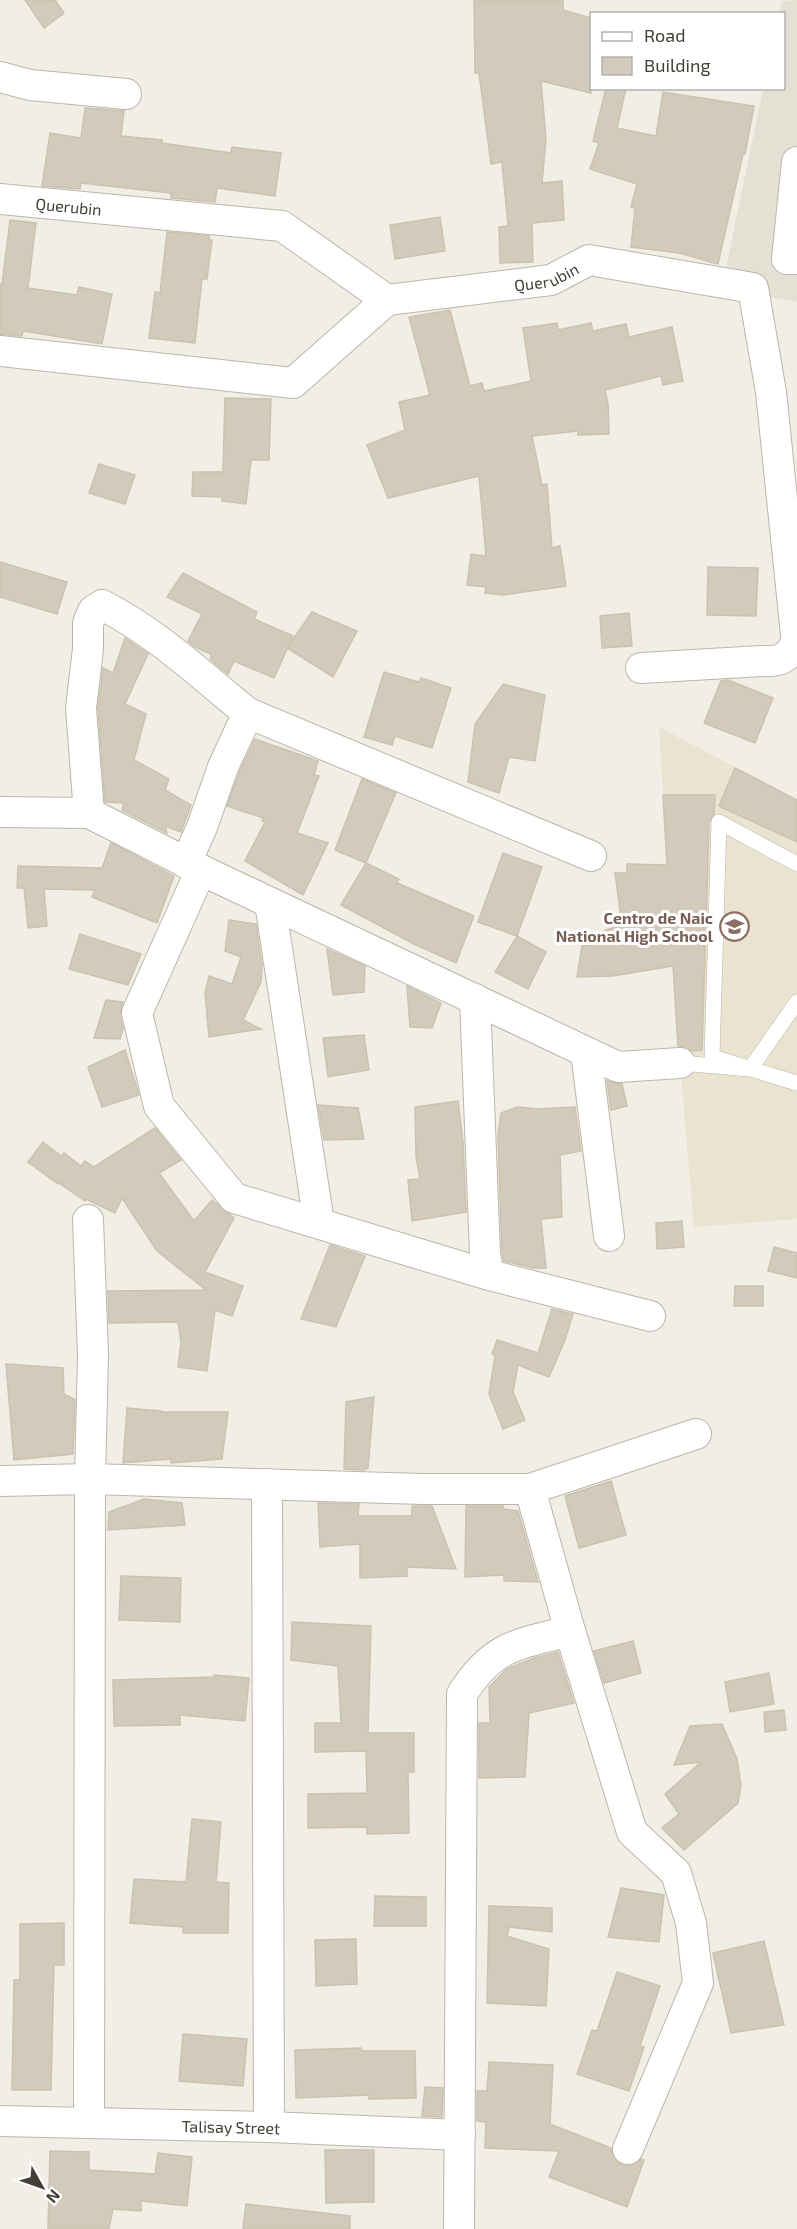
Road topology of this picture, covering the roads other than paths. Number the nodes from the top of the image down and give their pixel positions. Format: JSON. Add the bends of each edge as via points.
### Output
{"nodes":[{"id":1,"x":0,"y":77,"type":"edge"},
{"id":2,"x":126,"y":94,"type":"dead end"},
{"id":3,"x":797,"y":162,"type":"edge"},
{"id":4,"x":0,"y":199,"type":"edge"},
{"id":5,"x":792,"y":259,"type":"edge"},
{"id":6,"x":753,"y":288,"type":"junction"},
{"id":7,"x":387,"y":300,"type":"junction"},
{"id":8,"x":0,"y":351,"type":"edge"},
{"id":9,"x":784,"y":393,"type":"edge"},
{"id":10,"x":796,"y":644,"type":"edge"},
{"id":11,"x":641,"y":668,"type":"dead end"},
{"id":12,"x":248,"y":713,"type":"junction"},
{"id":13,"x":0,"y":812,"type":"edge"},
{"id":14,"x":89,"y":813,"type":"junction"},
{"id":15,"x":591,"y":856,"type":"dead end"},
{"id":16,"x":797,"y":864,"type":"edge"},
{"id":17,"x":193,"y":867,"type":"junction"},
{"id":18,"x":270,"y":903,"type":"junction"},
{"id":19,"x":475,"y":999,"type":"junction"},
{"id":20,"x":797,"y":1002,"type":"edge"},
{"id":21,"x":586,"y":1052,"type":"junction"},
{"id":22,"x":680,"y":1063,"type":"joint"},
{"id":23,"x":750,"y":1069,"type":"junction"},
{"id":24,"x":797,"y":1083,"type":"edge"},
{"id":25,"x":88,"y":1220,"type":"dead end"},
{"id":26,"x":319,"y":1223,"type":"junction"},
{"id":27,"x":609,"y":1236,"type":"dead end"},
{"id":28,"x":489,"y":1275,"type":"junction"},
{"id":29,"x":650,"y":1316,"type":"dead end"},
{"id":30,"x":696,"y":1434,"type":"dead end"},
{"id":31,"x":90,"y":1479,"type":"junction"},
{"id":32,"x":0,"y":1481,"type":"edge"},
{"id":33,"x":267,"y":1484,"type":"junction"},
{"id":34,"x":530,"y":1489,"type":"junction"},
{"id":35,"x":570,"y":1631,"type":"junction"},
{"id":36,"x":0,"y":2121,"type":"edge"},
{"id":37,"x":89,"y":2122,"type":"junction"},
{"id":38,"x":269,"y":2127,"type":"junction"},
{"id":39,"x":460,"y":2135,"type":"junction"},
{"id":40,"x":628,"y":2149,"type":"dead end"},
{"id":41,"x":459,"y":2229,"type":"edge"}],
"edges":[{"from":1,"to":2,"type":"street","via":[[30,85]]},
{"from":3,"to":5,"type":"street"},
{"from":4,"to":7,"type":"street","name":"Querubin","via":[[282,226]]},
{"from":5,"to":6,"type":"street","via":[[767,270]]},
{"from":6,"to":7,"type":"street","name":"Querubin","via":[[589,260],[551,279]]},
{"from":6,"to":9,"type":"street"},
{"from":7,"to":8,"type":"street","via":[[293,383]]},
{"from":9,"to":10,"type":"street"},
{"from":10,"to":11,"type":"street","via":[[784,660],[774,662]]},
{"from":12,"to":14,"type":"street","via":[[163,645],[102,605],[93,611],[88,623],[81,708]]},
{"from":12,"to":15,"type":"street"},
{"from":12,"to":17,"type":"street","via":[[223,767]]},
{"from":13,"to":14,"type":"street"},
{"from":14,"to":17,"type":"street"},
{"from":16,"to":23,"type":"lane","via":[[719,822],[712,1057]]},
{"from":17,"to":18,"type":"street"},
{"from":17,"to":26,"type":"street","via":[[137,1013],[159,1106],[234,1197]]},
{"from":18,"to":19,"type":"street"},
{"from":18,"to":26,"type":"street"},
{"from":19,"to":21,"type":"street"},
{"from":19,"to":28,"type":"street"},
{"from":20,"to":23,"type":"lane"},
{"from":21,"to":22,"type":"street","via":[[618,1067]]},
{"from":21,"to":27,"type":"street"},
{"from":22,"to":23,"type":"lane"},
{"from":23,"to":24,"type":"lane"},
{"from":25,"to":31,"type":"street","via":[[93,1355]]},
{"from":26,"to":28,"type":"street"},
{"from":28,"to":29,"type":"street"},
{"from":30,"to":34,"type":"street"},
{"from":31,"to":32,"type":"street"},
{"from":31,"to":33,"type":"street"},
{"from":31,"to":37,"type":"street"},
{"from":33,"to":34,"type":"street"},
{"from":33,"to":38,"type":"street"},
{"from":34,"to":35,"type":"street"},
{"from":35,"to":39,"type":"street","via":[[514,1645],[493,1657],[462,1694]]},
{"from":35,"to":40,"type":"street","via":[[632,1832],[676,1873],[691,1923],[698,1983]]},
{"from":36,"to":37,"type":"street","name":"Talisay Street"},
{"from":37,"to":38,"type":"street","name":"Talisay Street"},
{"from":38,"to":39,"type":"street","name":"Talisay Street"},
{"from":39,"to":41,"type":"street"}]}
